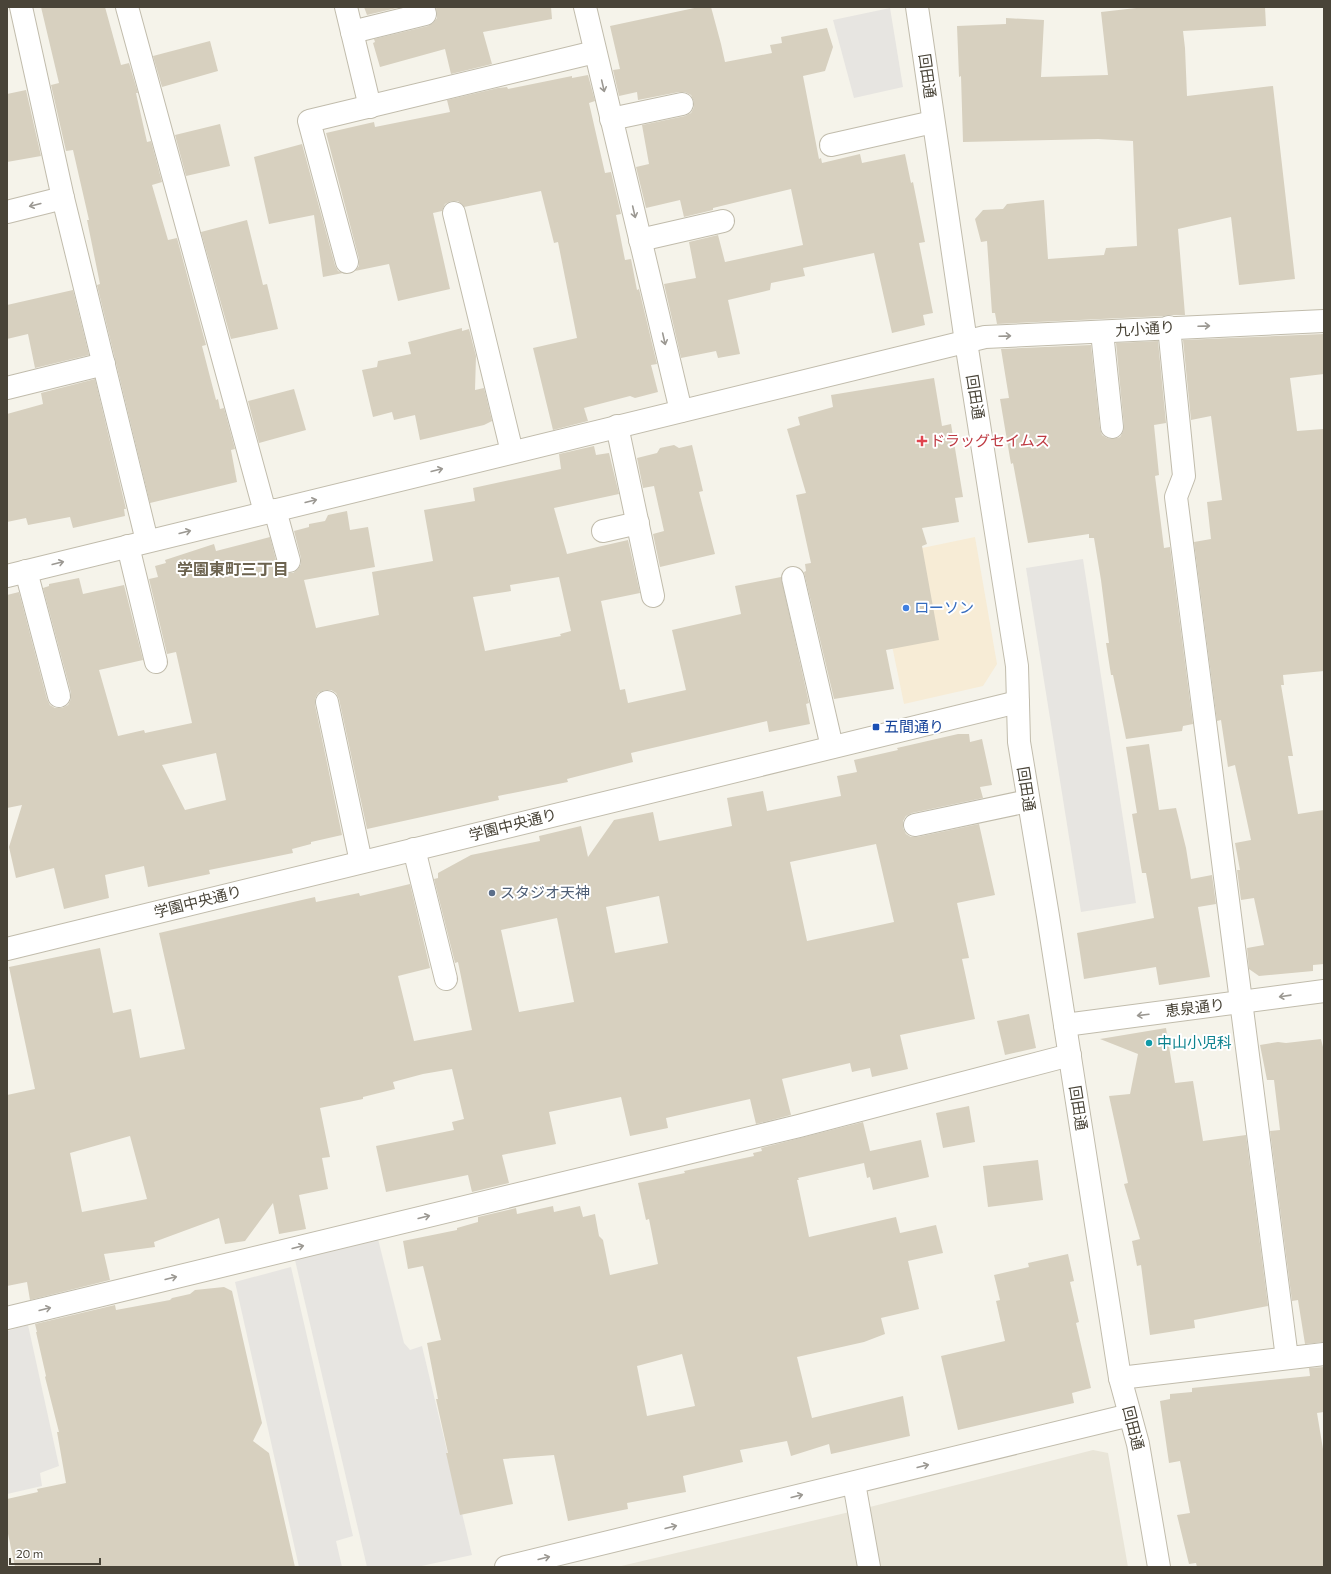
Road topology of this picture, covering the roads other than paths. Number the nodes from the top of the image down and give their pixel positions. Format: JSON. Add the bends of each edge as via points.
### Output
{"nodes":[{"id":1,"x":127,"y":7,"type":"edge"},
{"id":2,"x":346,"y":7,"type":"edge"},
{"id":3,"x":423,"y":7,"type":"edge"},
{"id":4,"x":585,"y":7,"type":"edge"},
{"id":5,"x":917,"y":7,"type":"edge"},
{"id":6,"x":17,"y":15,"type":"edge"},
{"id":7,"x":352,"y":32,"type":"junction"},
{"id":8,"x":596,"y":52,"type":"junction"},
{"id":9,"x":682,"y":104,"type":"dead end"},
{"id":10,"x":370,"y":107,"type":"junction"},
{"id":11,"x":611,"y":119,"type":"junction"},
{"id":12,"x":933,"y":122,"type":"junction"},
{"id":13,"x":831,"y":145,"type":"dead end"},
{"id":14,"x":63,"y":198,"type":"junction"},
{"id":15,"x":7,"y":212,"type":"edge"},
{"id":16,"x":454,"y":213,"type":"dead end"},
{"id":17,"x":723,"y":221,"type":"dead end"},
{"id":18,"x":640,"y":240,"type":"junction"},
{"id":19,"x":347,"y":262,"type":"dead end"},
{"id":20,"x":1324,"y":321,"type":"edge"},
{"id":21,"x":1169,"y":328,"type":"junction"},
{"id":22,"x":1102,"y":332,"type":"junction"},
{"id":23,"x":966,"y":342,"type":"junction"},
{"id":24,"x":104,"y":364,"type":"junction"},
{"id":25,"x":7,"y":388,"type":"edge"},
{"id":26,"x":681,"y":411,"type":"junction"},
{"id":27,"x":617,"y":426,"type":"junction"},
{"id":28,"x":1112,"y":427,"type":"dead end"},
{"id":29,"x":512,"y":452,"type":"junction"},
{"id":30,"x":270,"y":511,"type":"junction"},
{"id":31,"x":638,"y":523,"type":"junction"},
{"id":32,"x":602,"y":531,"type":"dead end"},
{"id":33,"x":138,"y":544,"type":"junction"},
{"id":34,"x":289,"y":561,"type":"dead end"},
{"id":35,"x":17,"y":573,"type":"edge"},
{"id":36,"x":793,"y":578,"type":"dead end"},
{"id":37,"x":653,"y":596,"type":"dead end"},
{"id":38,"x":156,"y":662,"type":"dead end"},
{"id":39,"x":59,"y":696,"type":"dead end"},
{"id":40,"x":327,"y":702,"type":"dead end"},
{"id":41,"x":1018,"y":702,"type":"junction"},
{"id":42,"x":832,"y":747,"type":"junction"},
{"id":43,"x":1028,"y":801,"type":"junction"},
{"id":44,"x":915,"y":825,"type":"dead end"},
{"id":45,"x":414,"y":849,"type":"junction"},
{"id":46,"x":361,"y":862,"type":"junction"},
{"id":47,"x":7,"y":949,"type":"edge"},
{"id":48,"x":446,"y":979,"type":"dead end"},
{"id":49,"x":1324,"y":991,"type":"edge"},
{"id":50,"x":1241,"y":1002,"type":"junction"},
{"id":51,"x":1065,"y":1025,"type":"junction"},
{"id":52,"x":1070,"y":1055,"type":"junction"},
{"id":53,"x":7,"y":1318,"type":"edge"},
{"id":54,"x":1324,"y":1354,"type":"edge"},
{"id":55,"x":1287,"y":1358,"type":"junction"},
{"id":56,"x":1120,"y":1378,"type":"junction"},
{"id":57,"x":1130,"y":1415,"type":"junction"},
{"id":58,"x":854,"y":1483,"type":"junction"},
{"id":59,"x":506,"y":1567,"type":"edge"},
{"id":60,"x":869,"y":1567,"type":"edge"},
{"id":61,"x":1159,"y":1567,"type":"edge"}],
"edges":[{"from":1,"to":30,"type":"street"},
{"from":2,"to":7,"type":"street"},
{"from":3,"to":7,"type":"street","via":[[425,14]]},
{"from":4,"to":8,"type":"street"},
{"from":5,"to":12,"type":"street","name":"回田通"},
{"from":6,"to":14,"type":"street"},
{"from":7,"to":10,"type":"street"},
{"from":8,"to":10,"type":"street"},
{"from":8,"to":11,"type":"street","one_way":true},
{"from":9,"to":11,"type":"street"},
{"from":10,"to":19,"type":"street","via":[[310,121]]},
{"from":11,"to":18,"type":"street","one_way":true},
{"from":12,"to":13,"type":"street"},
{"from":12,"to":23,"type":"street","name":"回田通"},
{"from":14,"to":15,"type":"street","one_way":true},
{"from":14,"to":24,"type":"street"},
{"from":16,"to":29,"type":"street"},
{"from":17,"to":18,"type":"street"},
{"from":18,"to":26,"type":"street","one_way":true},
{"from":21,"to":20,"type":"street","name":"九小通り","one_way":true},
{"from":21,"to":22,"type":"street","name":"九小通り"},
{"from":21,"to":50,"type":"street","via":[[1184,476],[1176,497]]},
{"from":23,"to":22,"type":"street","name":"九小通り","one_way":true,"via":[[985,337]]},
{"from":22,"to":28,"type":"street"},
{"from":23,"to":26,"type":"street","name":"九小通り"},
{"from":23,"to":41,"type":"street","name":"回田通","via":[[1018,666]]},
{"from":24,"to":25,"type":"street"},
{"from":24,"to":33,"type":"street"},
{"from":26,"to":27,"type":"street","name":"九小通り"},
{"from":27,"to":29,"type":"street","name":"九小通り"},
{"from":27,"to":31,"type":"street"},
{"from":30,"to":29,"type":"street","name":"九小通り","one_way":true},
{"from":33,"to":30,"type":"street","name":"九小通り","one_way":true},
{"from":30,"to":34,"type":"street"},
{"from":31,"to":32,"type":"street"},
{"from":31,"to":37,"type":"street"},
{"from":35,"to":33,"type":"street","name":"九小通り","one_way":true},
{"from":33,"to":38,"type":"street"},
{"from":35,"to":39,"type":"street"},
{"from":36,"to":42,"type":"street"},
{"from":40,"to":46,"type":"street"},
{"from":41,"to":42,"type":"street","name":"学園中央通り"},
{"from":41,"to":43,"type":"street","name":"回田通","via":[[1019,742]]},
{"from":42,"to":45,"type":"street","name":"学園中央通り"},
{"from":43,"to":44,"type":"street"},
{"from":43,"to":51,"type":"street","name":"回田通"},
{"from":45,"to":46,"type":"street","name":"学園中央通り"},
{"from":45,"to":48,"type":"street"},
{"from":46,"to":47,"type":"street","name":"学園中央通り"},
{"from":49,"to":50,"type":"street","name":"恵泉通り","one_way":true},
{"from":50,"to":51,"type":"street","name":"恵泉通り","one_way":true},
{"from":50,"to":55,"type":"street"},
{"from":51,"to":52,"type":"street","name":"回田通"},
{"from":53,"to":52,"type":"street","one_way":true,"via":[[799,1126]]},
{"from":52,"to":56,"type":"street","name":"回田通"},
{"from":54,"to":55,"type":"street"},
{"from":55,"to":56,"type":"street"},
{"from":56,"to":57,"type":"street","name":"回田通"},
{"from":58,"to":57,"type":"street","one_way":true},
{"from":57,"to":61,"type":"street","name":"回田通","via":[[1138,1444]]},
{"from":59,"to":58,"type":"street","one_way":true},
{"from":58,"to":60,"type":"street"}]}
